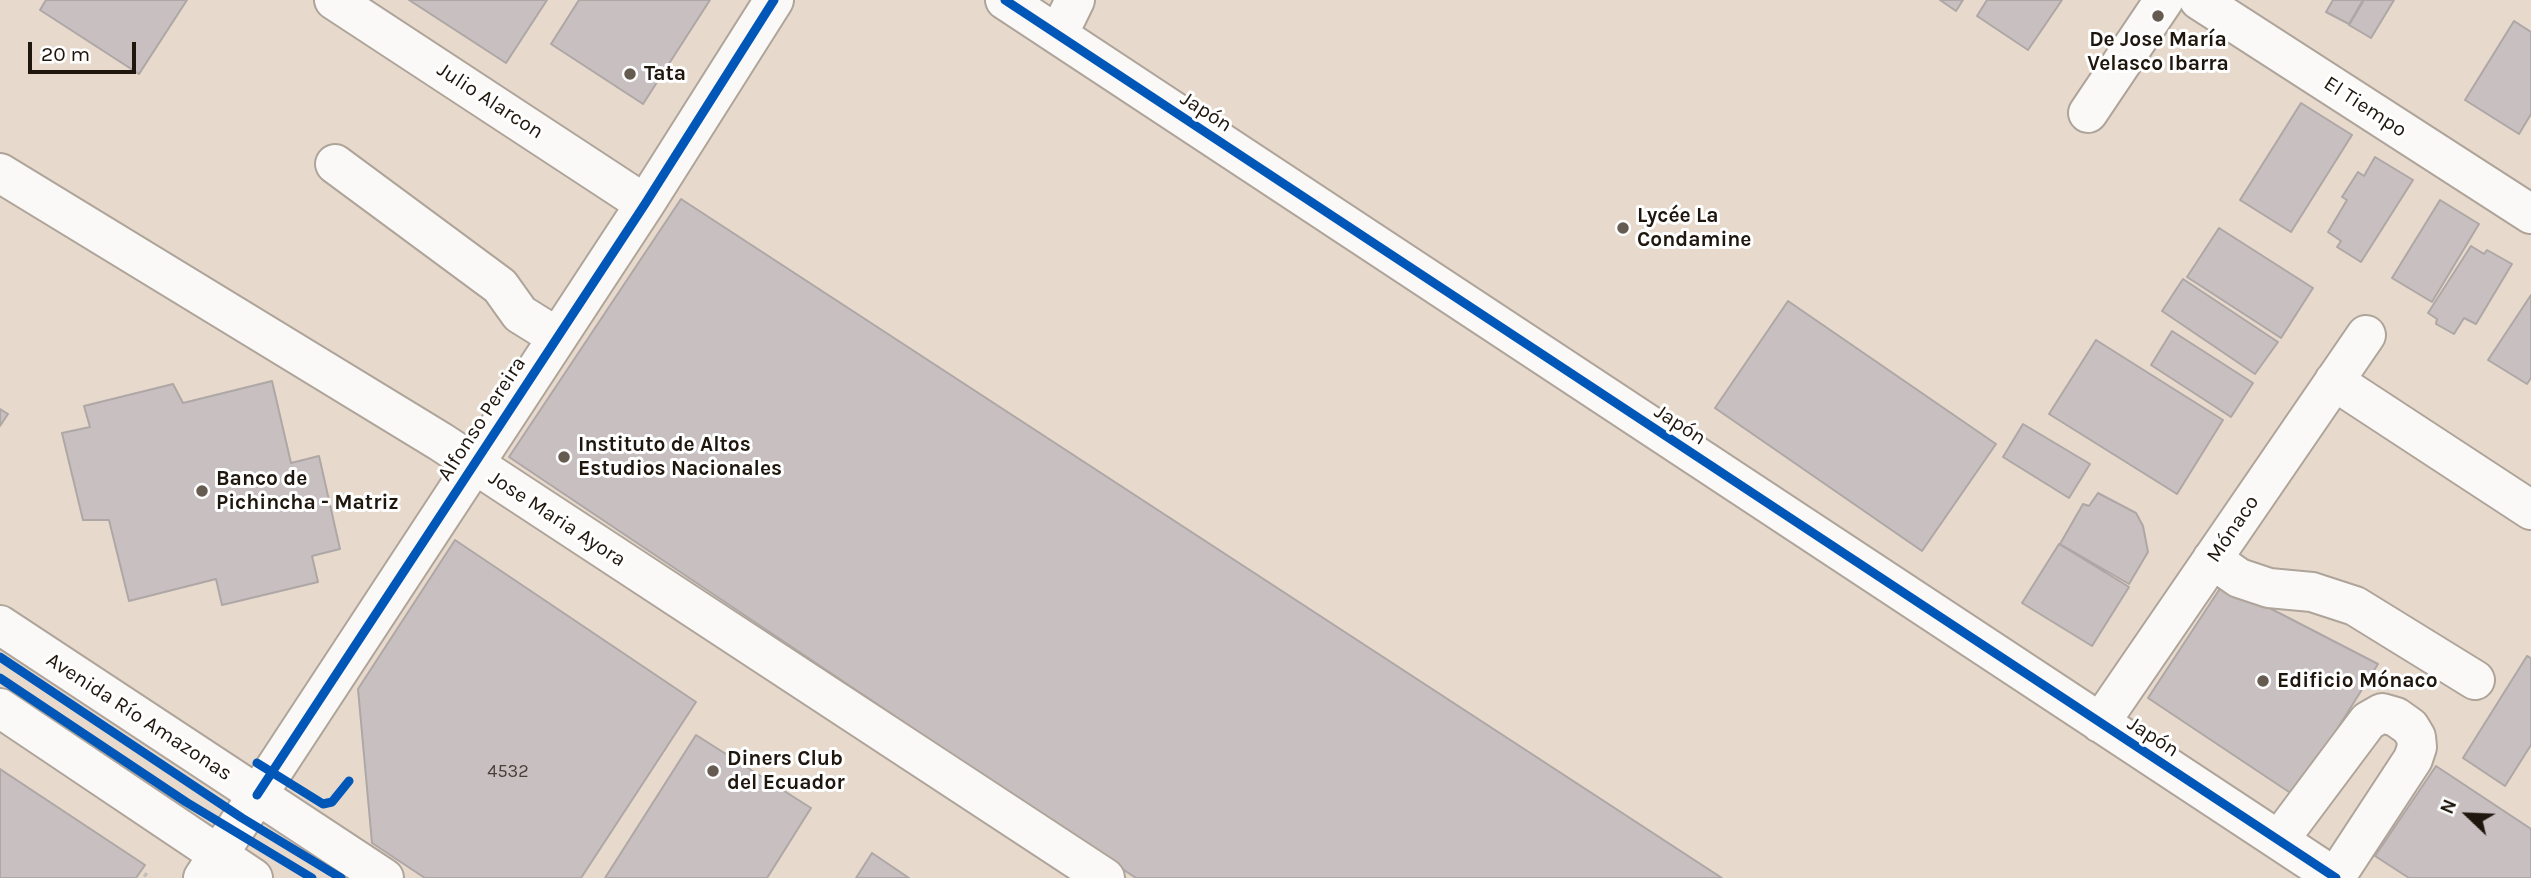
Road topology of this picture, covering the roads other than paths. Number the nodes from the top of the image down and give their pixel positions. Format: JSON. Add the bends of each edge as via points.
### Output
{"nodes":[{"id":1,"x":334,"y":0,"type":"edge"},
{"id":2,"x":774,"y":0,"type":"edge"},
{"id":3,"x":1004,"y":0,"type":"edge"},
{"id":4,"x":1074,"y":0,"type":"edge"},
{"id":5,"x":2164,"y":0,"type":"edge"},
{"id":6,"x":2199,"y":0,"type":"edge"},
{"id":7,"x":1058,"y":35,"type":"junction"},
{"id":8,"x":2088,"y":113,"type":"dead end"},
{"id":9,"x":335,"y":164,"type":"dead end"},
{"id":10,"x":0,"y":173,"type":"edge"},
{"id":11,"x":645,"y":204,"type":"junction"},
{"id":12,"x":2531,"y":214,"type":"edge"},
{"id":13,"x":2367,"y":335,"type":"dead end"},
{"id":14,"x":557,"y":337,"type":"junction"},
{"id":15,"x":2334,"y":381,"type":"junction"},
{"id":16,"x":473,"y":463,"type":"junction"},
{"id":17,"x":2531,"y":510,"type":"edge"},
{"id":18,"x":2212,"y":559,"type":"junction"},
{"id":19,"x":0,"y":625,"type":"edge"},
{"id":20,"x":2475,"y":680,"type":"dead end"},
{"id":21,"x":0,"y":708,"type":"edge"},
{"id":22,"x":2100,"y":723,"type":"junction"},
{"id":23,"x":257,"y":795,"type":"junction"},
{"id":24,"x":2279,"y":840,"type":"junction"},
{"id":25,"x":210,"y":867,"type":"edge"},
{"id":26,"x":253,"y":878,"type":"edge"},
{"id":27,"x":384,"y":878,"type":"edge"},
{"id":28,"x":1105,"y":878,"type":"edge"},
{"id":29,"x":2336,"y":878,"type":"edge"}],
"edges":[{"from":1,"to":11,"type":"street","name":"Julio Alarcon"},
{"from":2,"to":11,"type":"street","name":"Alfonso Pereira"},
{"from":3,"to":7,"type":"street","name":"Japón"},
{"from":4,"to":7,"type":"street"},
{"from":5,"to":8,"type":"street"},
{"from":6,"to":12,"type":"street","name":"El Tiempo"},
{"from":7,"to":22,"type":"street","name":"Japón"},
{"from":9,"to":14,"type":"street","via":[[500,286],[520,314]]},
{"from":10,"to":16,"type":"street","name":"Jose Maria Ayora"},
{"from":11,"to":14,"type":"street","name":"Alfonso Pereira"},
{"from":13,"to":15,"type":"street","name":"Mónaco"},
{"from":14,"to":16,"type":"street","name":"Alfonso Pereira"},
{"from":15,"to":17,"type":"street"},
{"from":15,"to":18,"type":"street","name":"Mónaco"},
{"from":16,"to":23,"type":"street","name":"Alfonso Pereira"},
{"from":16,"to":28,"type":"street","name":"Jose Maria Ayora"},
{"from":18,"to":20,"type":"street","via":[[2239,578],[2269,588],[2312,592],[2355,606]]},
{"from":18,"to":22,"type":"street","name":"Mónaco"},
{"from":19,"to":23,"type":"street","name":"Avenida Río Amazonas"},
{"from":21,"to":25,"type":"street"},
{"from":22,"to":24,"type":"street","name":"Japón"},
{"from":23,"to":25,"type":"street","name":"Alfonso Pereira"},
{"from":23,"to":27,"type":"street","name":"Avenida Río Amazonas"},
{"from":24,"to":29,"type":"street","name":"Japón"},
{"from":24,"to":29,"type":"street","via":[[2368,721],[2382,713],[2396,717],[2416,737],[2413,759]]},
{"from":25,"to":26,"type":"street"}]}
